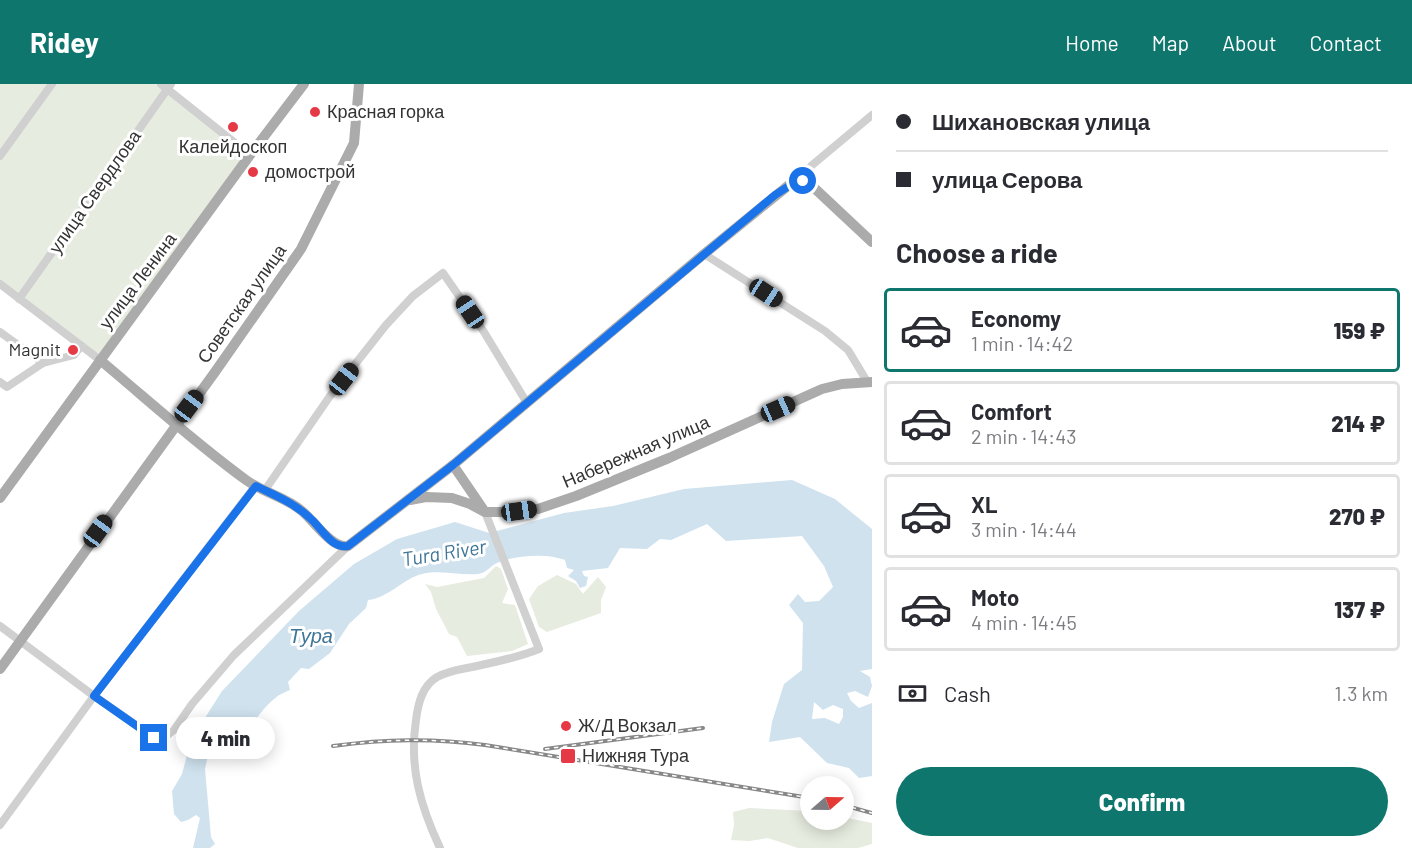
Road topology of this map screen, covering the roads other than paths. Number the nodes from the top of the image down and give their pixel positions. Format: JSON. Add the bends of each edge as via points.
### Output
{"nodes":[{"id":1,"x":52,"y":84,"type":"edge"},
{"id":2,"x":304,"y":84,"type":"edge"},
{"id":3,"x":359,"y":84,"type":"edge"},
{"id":4,"x":166,"y":86,"type":"edge"},
{"id":5,"x":872,"y":115,"type":"edge"},
{"id":6,"x":250,"y":155,"type":"junction"},
{"id":7,"x":0,"y":156,"type":"edge"},
{"id":8,"x":800,"y":181,"type":"junction"},
{"id":9,"x":872,"y":242,"type":"edge"},
{"id":10,"x":704,"y":254,"type":"junction"},
{"id":11,"x":0,"y":284,"type":"edge"},
{"id":12,"x":19,"y":299,"type":"junction"},
{"id":13,"x":0,"y":332,"type":"edge"},
{"id":14,"x":81,"y":346,"type":"junction"},
{"id":15,"x":100,"y":360,"type":"junction"},
{"id":16,"x":43,"y":363,"type":"junction"},
{"id":17,"x":0,"y":382,"type":"edge"},
{"id":18,"x":870,"y":382,"type":"edge"},
{"id":19,"x":527,"y":403,"type":"junction"},
{"id":20,"x":176,"y":423,"type":"junction"},
{"id":21,"x":453,"y":465,"type":"junction"},
{"id":22,"x":260,"y":488,"type":"junction"},
{"id":23,"x":0,"y":498,"type":"edge"},
{"id":24,"x":407,"y":501,"type":"junction"},
{"id":25,"x":487,"y":516,"type":"junction"},
{"id":26,"x":348,"y":546,"type":"junction"},
{"id":27,"x":0,"y":626,"type":"edge"},
{"id":28,"x":20,"y":640,"type":"junction"},
{"id":29,"x":0,"y":669,"type":"edge"},
{"id":30,"x":94,"y":696,"type":"junction"},
{"id":31,"x":0,"y":825,"type":"edge"},
{"id":32,"x":440,"y":848,"type":"edge"}],
"edges":[{"from":1,"to":7,"type":"street"},
{"from":2,"to":6,"type":"main road","name":"улица Ленина"},
{"from":3,"to":20,"type":"main road","name":"Советская улица","via":[[354,143],[301,249]]},
{"from":4,"to":6,"type":"street"},
{"from":4,"to":12,"type":"street","name":"улица Свердлова"},
{"from":5,"to":8,"type":"street","via":[[811,166]]},
{"from":6,"to":15,"type":"main road","name":"улица Ленина"},
{"from":8,"to":9,"type":"main road","via":[[813,186]]},
{"from":8,"to":10,"type":"main road","via":[[782,190]]},
{"from":10,"to":18,"type":"street","via":[[825,331],[848,350]]},
{"from":10,"to":19,"type":"main road"},
{"from":11,"to":12,"type":"street"},
{"from":12,"to":14,"type":"street"},
{"from":13,"to":16,"type":"street"},
{"from":14,"to":15,"type":"street"},
{"from":14,"to":16,"type":"street","via":[[74,355]]},
{"from":15,"to":20,"type":"main road"},
{"from":15,"to":23,"type":"main road","name":"улица Ленина"},
{"from":16,"to":17,"type":"street","via":[[7,387]]},
{"from":18,"to":25,"type":"main road","name":"Набережная улица","via":[[822,389],[658,463],[556,503]]},
{"from":19,"to":21,"type":"main road"},
{"from":19,"to":22,"type":"street","via":[[443,273],[413,296],[386,325]]},
{"from":20,"to":22,"type":"main road"},
{"from":20,"to":28,"type":"main road","name":"Советская улица"},
{"from":21,"to":24,"type":"main road"},
{"from":21,"to":25,"type":"main road"},
{"from":22,"to":26,"type":"main road","via":[[300,509],[333,543]]},
{"from":22,"to":30,"type":"street"},
{"from":24,"to":25,"type":"main road","name":"Набережная улица","via":[[426,496],[452,498]]},
{"from":24,"to":26,"type":"main road"},
{"from":25,"to":32,"type":"street","via":[[539,649],[516,658],[452,671],[435,678],[424,690],[418,703],[413,766]]},
{"from":26,"to":30,"type":"street","via":[[234,655],[164,738],[154,738]]},
{"from":27,"to":28,"type":"street"},
{"from":28,"to":29,"type":"main road","name":"Советская улица"},
{"from":28,"to":30,"type":"street"},
{"from":30,"to":31,"type":"street"}]}
